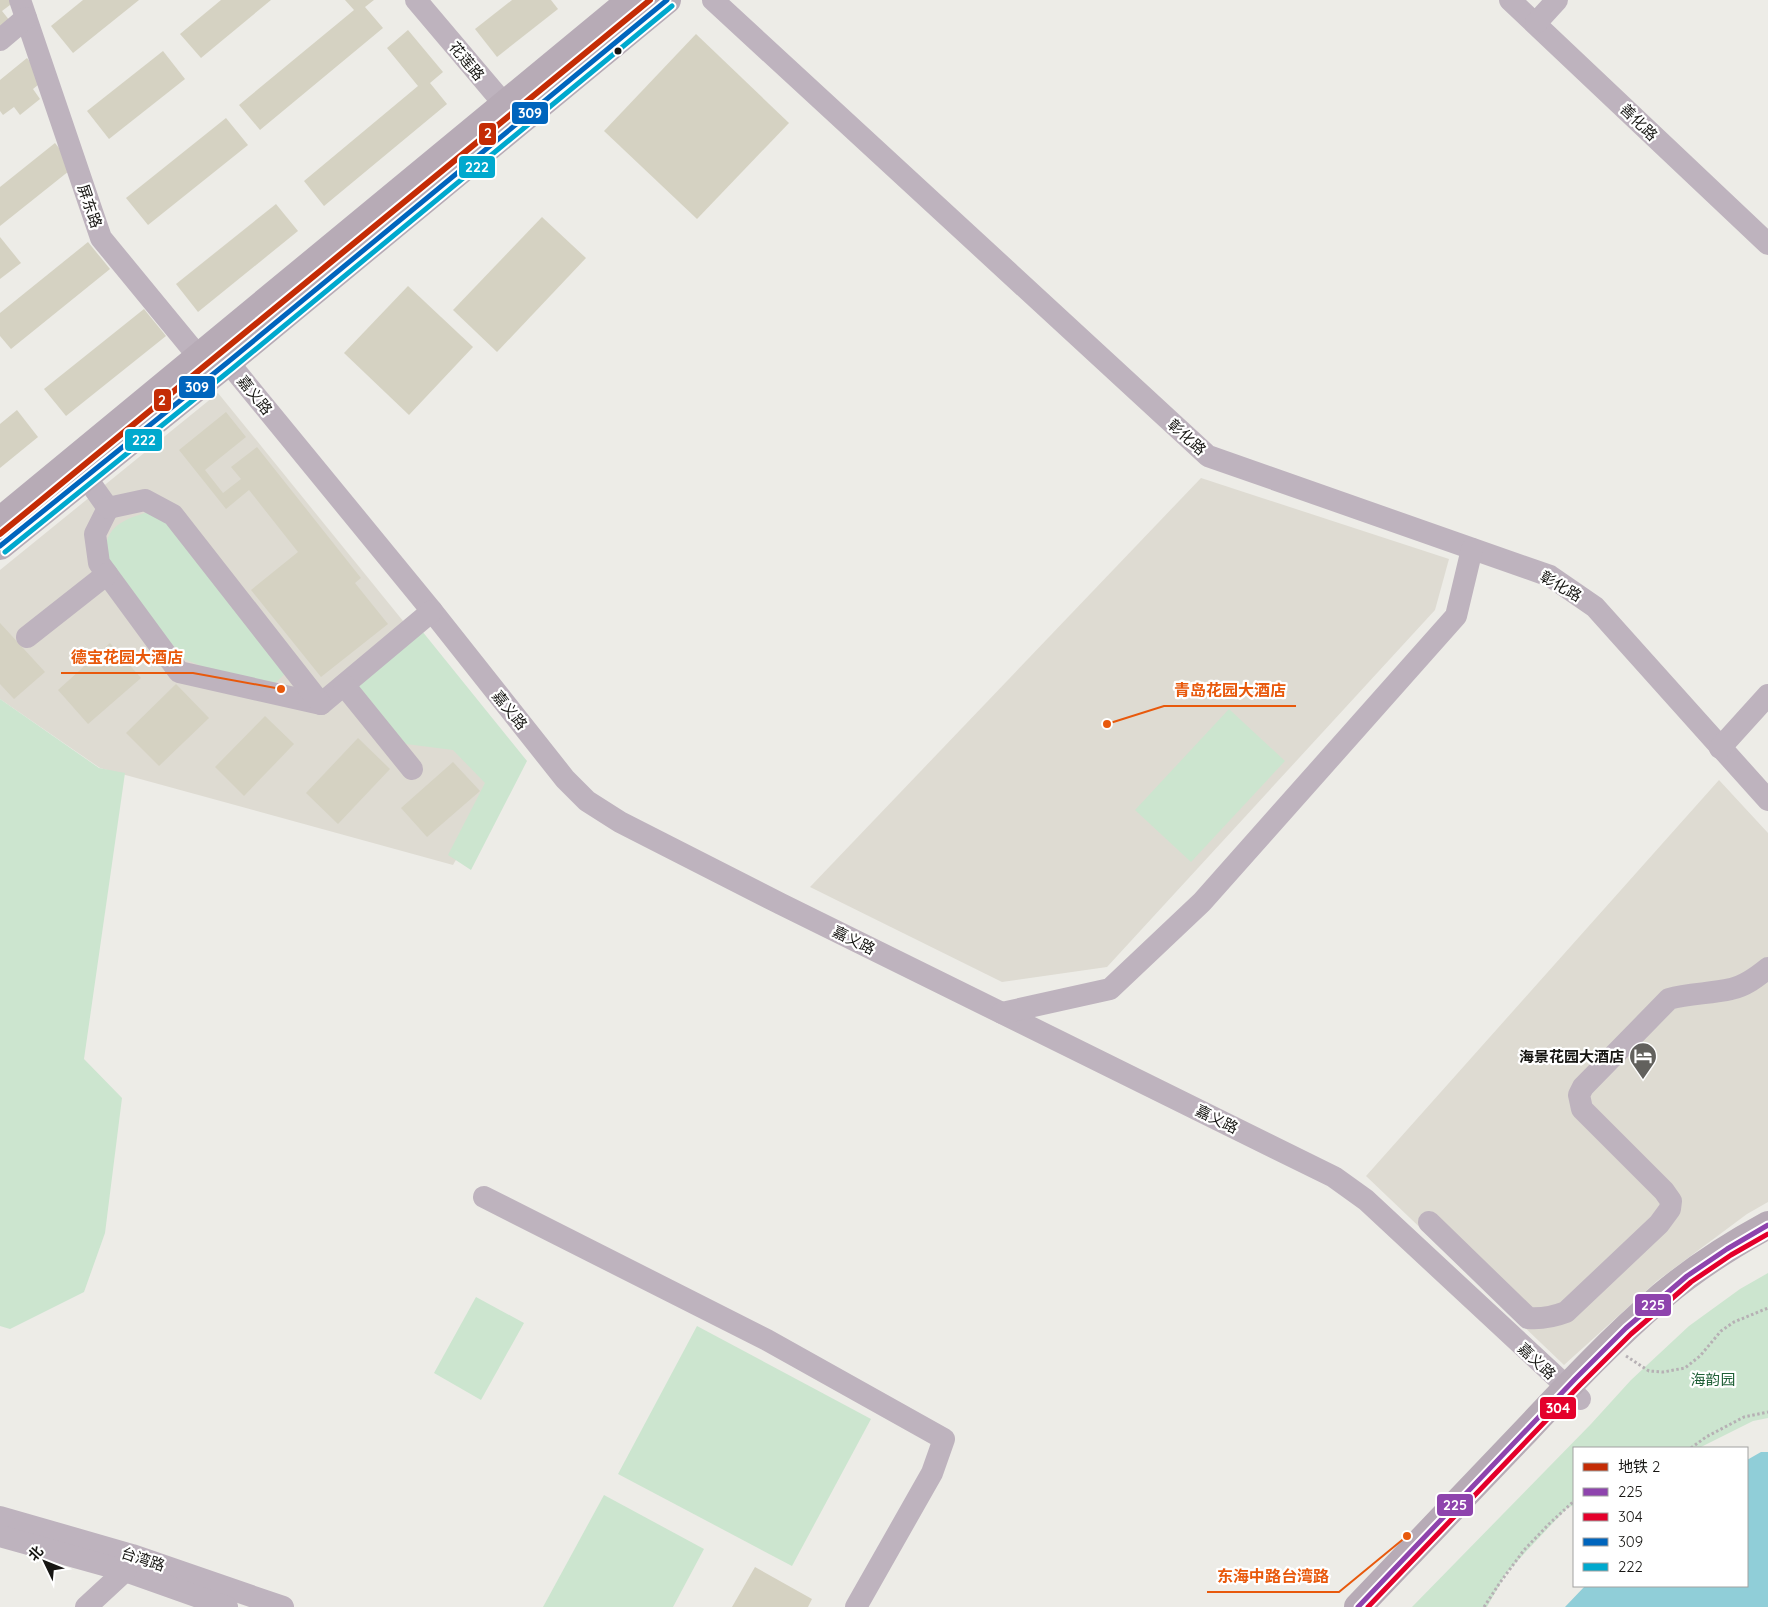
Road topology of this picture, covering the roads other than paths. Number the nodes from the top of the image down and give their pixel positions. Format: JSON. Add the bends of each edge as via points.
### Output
{"nodes":[{"id":1,"x":416,"y":0,"type":"edge"},
{"id":2,"x":631,"y":0,"type":"edge"},
{"id":3,"x":667,"y":0,"type":"edge"},
{"id":4,"x":713,"y":0,"type":"edge"},
{"id":5,"x":1510,"y":0,"type":"edge"},
{"id":6,"x":1557,"y":0,"type":"edge"},
{"id":7,"x":23,"y":9,"type":"edge"},
{"id":8,"x":1536,"y":23,"type":"junction"},
{"id":9,"x":0,"y":40,"type":"edge"},
{"id":10,"x":512,"y":113,"type":"junction"},
{"id":11,"x":1768,"y":244,"type":"edge"},
{"id":12,"x":198,"y":356,"type":"junction"},
{"id":13,"x":228,"y":362,"type":"junction"},
{"id":14,"x":80,"y":468,"type":"junction"},
{"id":15,"x":108,"y":508,"type":"junction"},
{"id":16,"x":0,"y":521,"type":"edge"},
{"id":17,"x":0,"y":546,"type":"edge"},
{"id":18,"x":1472,"y":549,"type":"junction"},
{"id":19,"x":107,"y":574,"type":"junction"},
{"id":20,"x":432,"y":611,"type":"junction"},
{"id":21,"x":27,"y":637,"type":"dead end"},
{"id":22,"x":344,"y":685,"type":"junction"},
{"id":23,"x":1768,"y":695,"type":"edge"},
{"id":24,"x":321,"y":704,"type":"junction"},
{"id":25,"x":1720,"y":748,"type":"junction"},
{"id":26,"x":412,"y":769,"type":"dead end"},
{"id":27,"x":1768,"y":800,"type":"edge"},
{"id":28,"x":1768,"y":968,"type":"edge"},
{"id":29,"x":1002,"y":1013,"type":"junction"},
{"id":30,"x":484,"y":1197,"type":"dead end"},
{"id":31,"x":1429,"y":1222,"type":"dead end"},
{"id":32,"x":1768,"y":1225,"type":"edge"},
{"id":33,"x":1768,"y":1245,"type":"edge"},
{"id":34,"x":1573,"y":1394,"type":"junction"},
{"id":35,"x":0,"y":1517,"type":"edge"},
{"id":36,"x":0,"y":1536,"type":"edge"},
{"id":37,"x":128,"y":1563,"type":"junction"},
{"id":38,"x":248,"y":1601,"type":"edge"},
{"id":39,"x":86,"y":1607,"type":"edge"},
{"id":40,"x":226,"y":1607,"type":"edge"},
{"id":41,"x":283,"y":1607,"type":"edge"},
{"id":42,"x":856,"y":1607,"type":"edge"},
{"id":43,"x":1358,"y":1607,"type":"edge"},
{"id":44,"x":1382,"y":1607,"type":"edge"}],
"edges":[{"from":1,"to":10,"type":"street","name":"花莲路"},
{"from":2,"to":10,"type":"main road"},
{"from":3,"to":10,"type":"main road"},
{"from":4,"to":18,"type":"street","name":"彰化路","via":[[1208,456]]},
{"from":5,"to":8,"type":"street","name":"善化路"},
{"from":6,"to":8,"type":"street"},
{"from":7,"to":9,"type":"street"},
{"from":7,"to":12,"type":"street","name":"屏东路","via":[[101,238]]},
{"from":8,"to":11,"type":"street","name":"善化路"},
{"from":10,"to":12,"type":"main road"},
{"from":10,"to":13,"type":"main road"},
{"from":12,"to":13,"type":"street"},
{"from":12,"to":14,"type":"main road"},
{"from":13,"to":14,"type":"main road"},
{"from":13,"to":20,"type":"street","name":"嘉义路"},
{"from":14,"to":15,"type":"street"},
{"from":14,"to":16,"type":"main road"},
{"from":14,"to":17,"type":"main road"},
{"from":15,"to":19,"type":"street","via":[[95,534],[99,563]]},
{"from":15,"to":24,"type":"street","via":[[145,500],[173,515]]},
{"from":18,"to":25,"type":"street","name":"彰化路","via":[[1550,576],[1595,607]]},
{"from":18,"to":29,"type":"street","via":[[1456,616],[1202,902],[1110,988]]},
{"from":19,"to":21,"type":"street"},
{"from":19,"to":24,"type":"street","via":[[179,672]]},
{"from":20,"to":22,"type":"street"},
{"from":20,"to":29,"type":"street","name":"嘉义路","via":[[565,779],[599,810]]},
{"from":22,"to":24,"type":"street"},
{"from":22,"to":26,"type":"street"},
{"from":23,"to":25,"type":"street"},
{"from":25,"to":27,"type":"street","name":"彰化路"},
{"from":28,"to":31,"type":"street","via":[[1752,981],[1732,989],[1669,999],[1583,1087],[1579,1095],[1582,1109],[1671,1201],[1670,1209],[1659,1224],[1566,1312],[1528,1318]]},
{"from":29,"to":34,"type":"street","name":"嘉义路","via":[[1334,1176],[1366,1200]]},
{"from":30,"to":42,"type":"street","via":[[767,1340],[944,1439],[932,1473]]},
{"from":32,"to":34,"type":"main road","via":[[1704,1264],[1663,1295],[1629,1326]]},
{"from":33,"to":34,"type":"main road","via":[[1709,1282]]},
{"from":34,"to":43,"type":"main road"},
{"from":34,"to":44,"type":"main road"},
{"from":35,"to":37,"type":"street","name":"台湾路"},
{"from":36,"to":37,"type":"street","name":"台湾路"},
{"from":37,"to":38,"type":"street","name":"台湾路"},
{"from":37,"to":39,"type":"street"},
{"from":37,"to":40,"type":"street","name":"台湾路"},
{"from":38,"to":41,"type":"street","name":"台湾路"}]}
